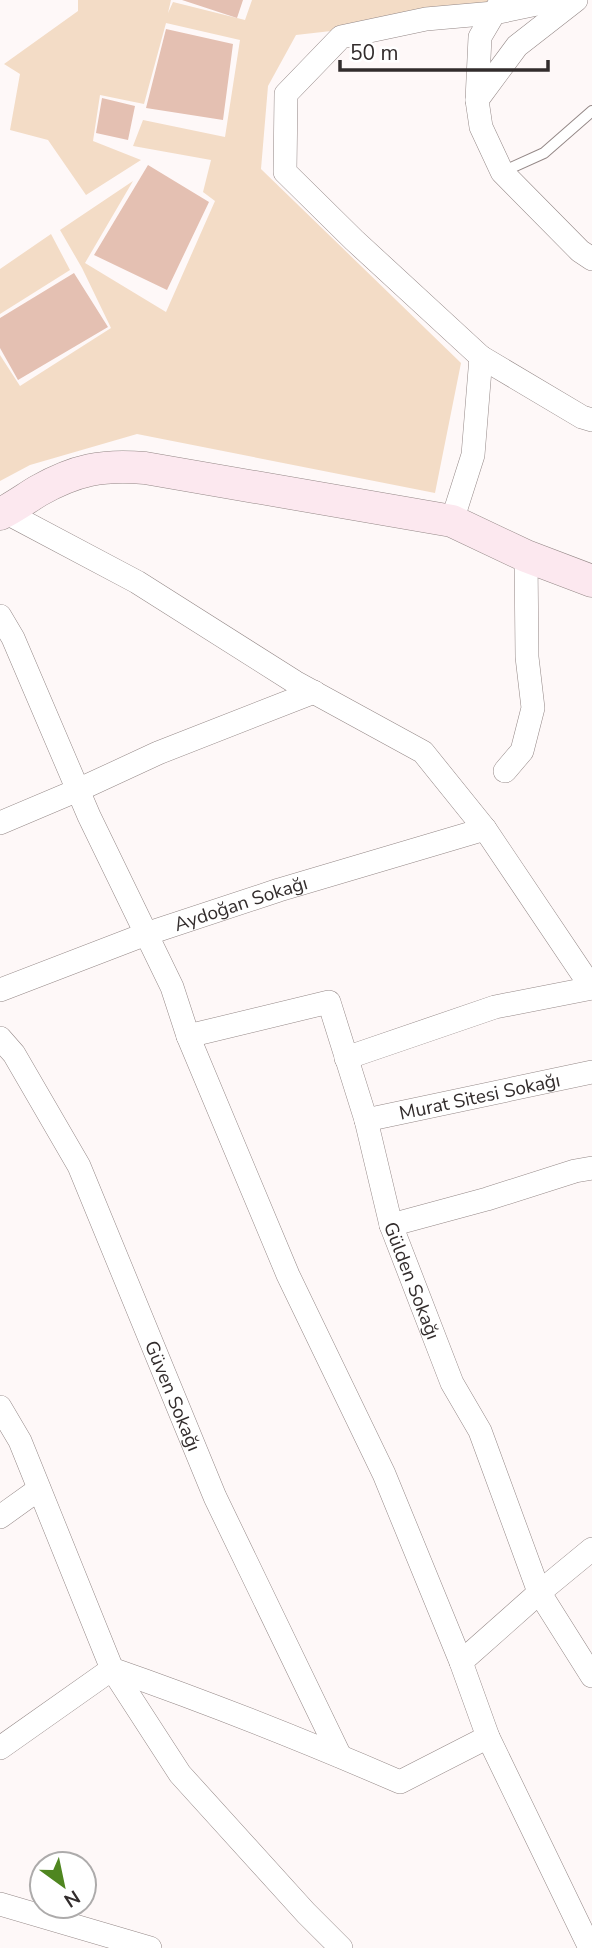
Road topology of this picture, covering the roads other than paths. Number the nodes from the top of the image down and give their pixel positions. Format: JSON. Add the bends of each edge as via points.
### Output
{"nodes":[{"id":1,"x":556,"y":0,"type":"edge"},
{"id":2,"x":576,"y":0,"type":"edge"},
{"id":3,"x":498,"y":6,"type":"edge"},
{"id":4,"x":477,"y":100,"type":"junction"},
{"id":5,"x":592,"y":111,"type":"edge"},
{"id":6,"x":502,"y":172,"type":"junction"},
{"id":7,"x":592,"y":259,"type":"edge"},
{"id":8,"x":481,"y":357,"type":"junction"},
{"id":9,"x":592,"y":420,"type":"edge"},
{"id":10,"x":2,"y":513,"type":"edge"},
{"id":11,"x":452,"y":521,"type":"junction"},
{"id":12,"x":526,"y":556,"type":"junction"},
{"id":13,"x":592,"y":581,"type":"edge"},
{"id":14,"x":0,"y":616,"type":"edge"},
{"id":15,"x":314,"y":692,"type":"junction"},
{"id":16,"x":505,"y":771,"type":"dead end"},
{"id":17,"x":78,"y":790,"type":"junction"},
{"id":18,"x":0,"y":823,"type":"edge"},
{"id":19,"x":485,"y":829,"type":"junction"},
{"id":20,"x":146,"y":934,"type":"junction"},
{"id":21,"x":592,"y":988,"type":"edge"},
{"id":22,"x":0,"y":990,"type":"edge"},
{"id":23,"x":188,"y":1035,"type":"junction"},
{"id":24,"x":0,"y":1038,"type":"edge"},
{"id":25,"x":346,"y":1058,"type":"junction"},
{"id":26,"x":592,"y":1072,"type":"edge"},
{"id":27,"x":366,"y":1120,"type":"junction"},
{"id":28,"x":592,"y":1168,"type":"edge"},
{"id":29,"x":391,"y":1225,"type":"junction"},
{"id":30,"x":0,"y":1407,"type":"edge"},
{"id":31,"x":39,"y":1489,"type":"junction"},
{"id":32,"x":0,"y":1517,"type":"edge"},
{"id":33,"x":592,"y":1549,"type":"edge"},
{"id":34,"x":539,"y":1592,"type":"junction"},
{"id":35,"x":461,"y":1661,"type":"junction"},
{"id":36,"x":112,"y":1669,"type":"junction"},
{"id":37,"x":592,"y":1676,"type":"edge"},
{"id":38,"x":488,"y":1737,"type":"junction"},
{"id":39,"x":0,"y":1748,"type":"edge"},
{"id":40,"x":340,"y":1756,"type":"junction"},
{"id":41,"x":0,"y":1904,"type":"edge"},
{"id":42,"x":150,"y":1948,"type":"edge"},
{"id":43,"x":341,"y":1948,"type":"edge"},
{"id":44,"x":590,"y":1948,"type":"edge"}],
"edges":[{"from":1,"to":3,"type":"street"},
{"from":2,"to":4,"type":"street","via":[[517,46]]},
{"from":3,"to":4,"type":"street","via":[[480,37]]},
{"from":3,"to":8,"type":"street","via":[[341,37],[285,94],[285,172]]},
{"from":4,"to":6,"type":"street","via":[[481,127]]},
{"from":5,"to":6,"type":"lane","via":[[544,153]]},
{"from":6,"to":7,"type":"street"},
{"from":8,"to":9,"type":"street"},
{"from":8,"to":11,"type":"street","via":[[472,455]]},
{"from":10,"to":11,"type":"main road","via":[[67,476],[121,466]]},
{"from":10,"to":15,"type":"street","via":[[137,582]]},
{"from":11,"to":12,"type":"main road"},
{"from":12,"to":13,"type":"main road"},
{"from":12,"to":16,"type":"street","via":[[527,657],[533,708],[522,751]]},
{"from":14,"to":17,"type":"street"},
{"from":15,"to":17,"type":"street"},
{"from":15,"to":19,"type":"street","via":[[423,752]]},
{"from":17,"to":18,"type":"street"},
{"from":17,"to":20,"type":"street"},
{"from":19,"to":20,"type":"street","name":"Aydoğan Sokağı"},
{"from":19,"to":21,"type":"street"},
{"from":20,"to":22,"type":"street","name":"Aydoğan Sokağı"},
{"from":20,"to":23,"type":"street","via":[[172,987]]},
{"from":21,"to":25,"type":"street","via":[[495,1007]]},
{"from":23,"to":25,"type":"street","name":"Gülden Sokağı","via":[[329,1002]]},
{"from":23,"to":35,"type":"street","via":[[288,1275],[384,1474]]},
{"from":24,"to":40,"type":"street","name":"Güven Sokağı","via":[[14,1054],[79,1166],[215,1497]]},
{"from":25,"to":27,"type":"street","name":"Gülden Sokağı"},
{"from":26,"to":27,"type":"street","name":"Murat Sitesi Sokağı"},
{"from":27,"to":29,"type":"street","name":"Gülden Sokağı"},
{"from":28,"to":29,"type":"street"},
{"from":29,"to":34,"type":"street","name":"Gülden Sokağı","via":[[452,1383],[480,1431]]},
{"from":30,"to":31,"type":"street"},
{"from":31,"to":32,"type":"street"},
{"from":31,"to":36,"type":"street"},
{"from":33,"to":34,"type":"street"},
{"from":34,"to":35,"type":"street"},
{"from":34,"to":37,"type":"street","name":"Gülden Sokağı"},
{"from":35,"to":38,"type":"street"},
{"from":36,"to":39,"type":"street"},
{"from":36,"to":40,"type":"street"},
{"from":36,"to":43,"type":"street","via":[[180,1774]]},
{"from":38,"to":40,"type":"street","via":[[400,1782]]},
{"from":38,"to":44,"type":"street"},
{"from":41,"to":42,"type":"street"}]}
